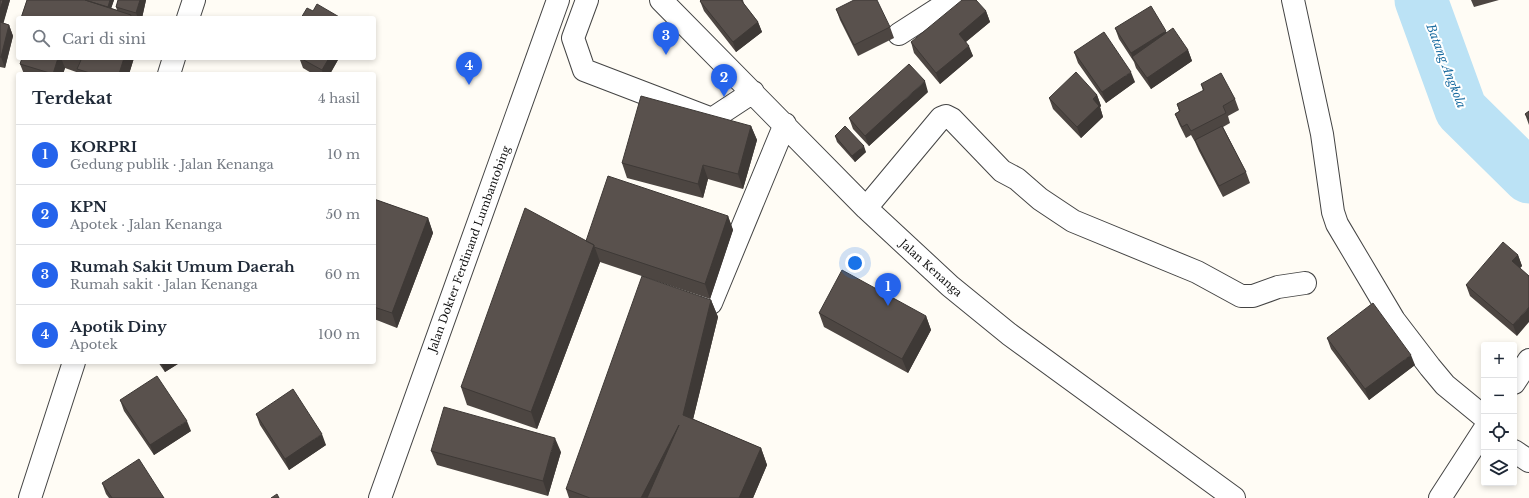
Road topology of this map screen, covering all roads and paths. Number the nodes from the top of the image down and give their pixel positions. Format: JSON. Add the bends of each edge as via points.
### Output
{"nodes":[{"id":1,"x":194,"y":0,"type":"edge"},
{"id":2,"x":558,"y":0,"type":"edge"},
{"id":3,"x":587,"y":0,"type":"edge"},
{"id":4,"x":661,"y":0,"type":"edge"},
{"id":5,"x":952,"y":0,"type":"edge"},
{"id":6,"x":1292,"y":0,"type":"edge"},
{"id":7,"x":189,"y":16,"type":"edge"},
{"id":8,"x":899,"y":34,"type":"dead end"},
{"id":9,"x":173,"y":60,"type":"edge"},
{"id":10,"x":170,"y":72,"type":"edge"},
{"id":11,"x":753,"y":92,"type":"junction"},
{"id":12,"x":784,"y":124,"type":"junction"},
{"id":13,"x":866,"y":208,"type":"junction"},
{"id":14,"x":1305,"y":283,"type":"dead end"},
{"id":15,"x":712,"y":303,"type":"edge"},
{"id":16,"x":1529,"y":360,"type":"edge"},
{"id":17,"x":73,"y":364,"type":"edge"},
{"id":18,"x":1517,"y":378,"type":"edge"},
{"id":19,"x":1481,"y":427,"type":"edge"},
{"id":20,"x":1481,"y":432,"type":"edge"},
{"id":21,"x":1517,"y":453,"type":"edge"},
{"id":22,"x":1529,"y":461,"type":"edge"},
{"id":23,"x":1207,"y":489,"type":"edge"},
{"id":24,"x":30,"y":498,"type":"edge"},
{"id":25,"x":380,"y":498,"type":"edge"},
{"id":26,"x":1234,"y":498,"type":"edge"},
{"id":27,"x":1440,"y":498,"type":"edge"}],
"edges":[{"from":1,"to":7,"type":"street"},
{"from":2,"to":25,"type":"street","name":"Jalan Dokter Ferdinand Lumbantobing"},
{"from":3,"to":11,"type":"street","via":[[573,38],[584,70],[712,119]]},
{"from":4,"to":11,"type":"street","name":"Jalan Kenanga"},
{"from":5,"to":8,"type":"street"},
{"from":6,"to":19,"type":"street","via":[[1322,134],[1337,224],[1394,320]]},
{"from":9,"to":10,"type":"street"},
{"from":11,"to":12,"type":"street","name":"Jalan Kenanga"},
{"from":12,"to":13,"type":"street","name":"Jalan Kenanga"},
{"from":12,"to":15,"type":"street"},
{"from":13,"to":14,"type":"street","via":[[941,118],[946,116],[952,119],[1002,171],[1017,179],[1040,199],[1073,221],[1197,272],[1241,296],[1253,296],[1278,287]]},
{"from":13,"to":23,"type":"street","name":"Jalan Kenanga","via":[[950,286]]},
{"from":16,"to":18,"type":"street"},
{"from":17,"to":24,"type":"street"},
{"from":20,"to":27,"type":"street"},
{"from":21,"to":22,"type":"street"},
{"from":23,"to":26,"type":"street","name":"Jalan Kenanga"}]}
